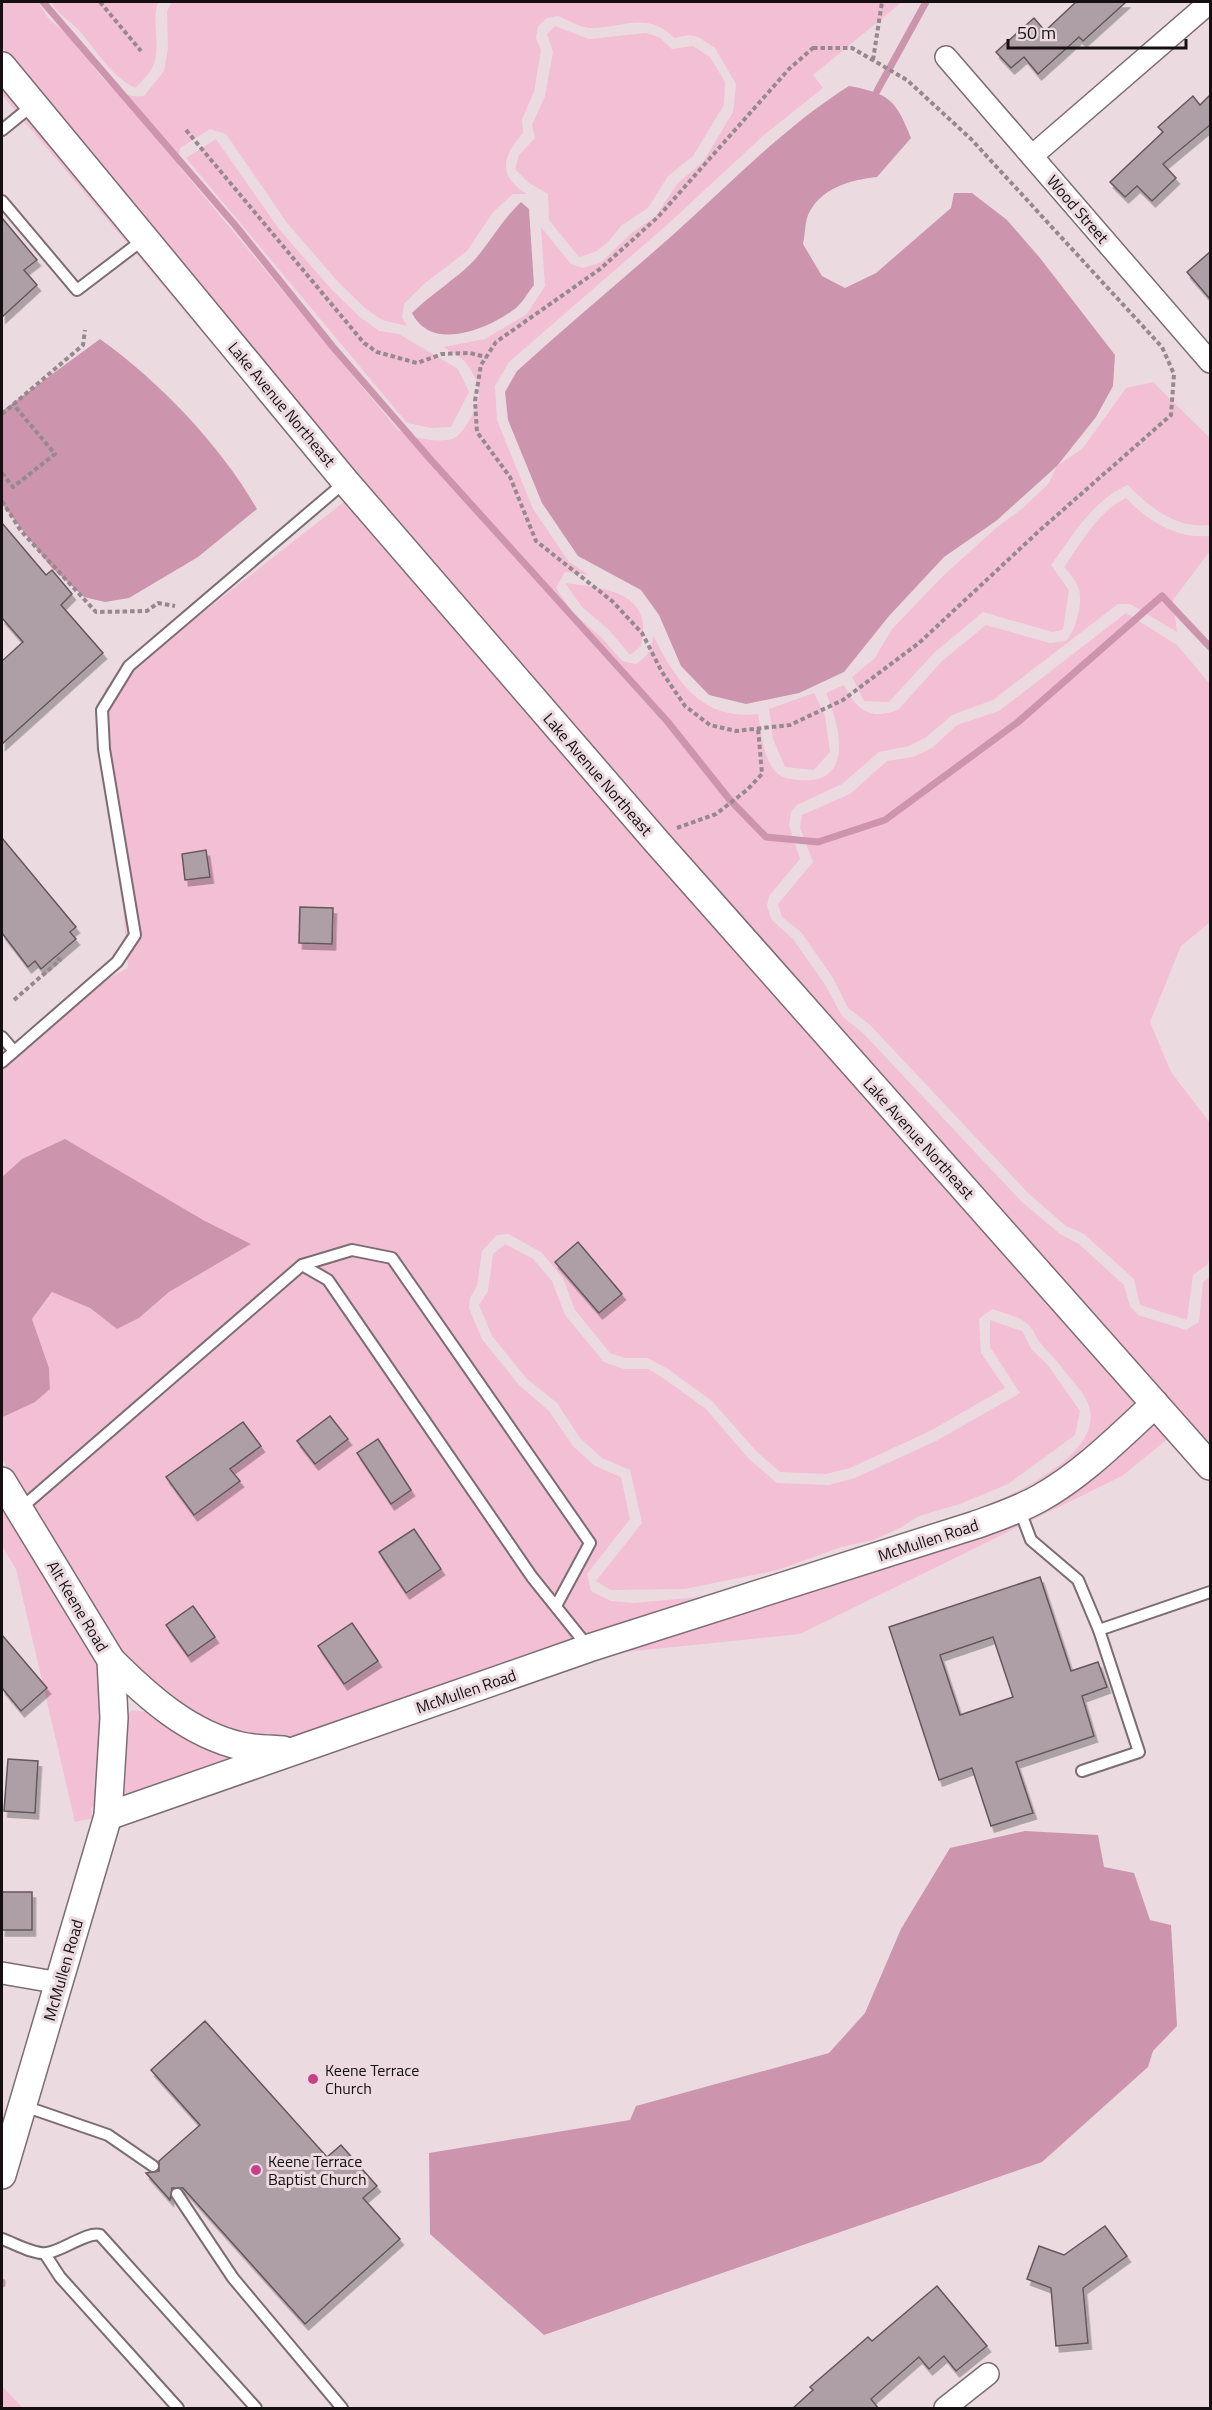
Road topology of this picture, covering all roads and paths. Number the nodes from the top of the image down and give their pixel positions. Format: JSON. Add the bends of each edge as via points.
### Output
{"nodes":[{"id":1,"x":100,"y":2,"type":"edge"},
{"id":2,"x":882,"y":2,"type":"edge"},
{"id":3,"x":1210,"y":2,"type":"edge"},
{"id":4,"x":141,"y":51,"type":"dead end"},
{"id":5,"x":946,"y":57,"type":"dead end"},
{"id":6,"x":873,"y":60,"type":"junction"},
{"id":7,"x":2,"y":66,"type":"edge"},
{"id":8,"x":34,"y":104,"type":"junction"},
{"id":9,"x":2,"y":130,"type":"edge"},
{"id":10,"x":186,"y":130,"type":"dead end"},
{"id":11,"x":1032,"y":156,"type":"junction"},
{"id":12,"x":2,"y":201,"type":"edge"},
{"id":13,"x":145,"y":238,"type":"junction"},
{"id":14,"x":85,"y":330,"type":"dead end"},
{"id":15,"x":486,"y":357,"type":"junction"},
{"id":16,"x":1210,"y":362,"type":"edge"},
{"id":17,"x":13,"y":404,"type":"junction"},
{"id":18,"x":2,"y":414,"type":"edge"},
{"id":19,"x":2,"y":473,"type":"edge"},
{"id":20,"x":345,"y":481,"type":"junction"},
{"id":21,"x":2,"y":501,"type":"edge"},
{"id":22,"x":182,"y":607,"type":"dead end"},
{"id":23,"x":758,"y":728,"type":"junction"},
{"id":24,"x":670,"y":833,"type":"dead end"},
{"id":25,"x":56,"y":956,"type":"dead end"},
{"id":26,"x":14,"y":1000,"type":"dead end"},
{"id":27,"x":2,"y":1037,"type":"edge"},
{"id":28,"x":14,"y":1052,"type":"junction"},
{"id":29,"x":2,"y":1062,"type":"edge"},
{"id":30,"x":302,"y":1265,"type":"junction"},
{"id":31,"x":1155,"y":1404,"type":"junction"},
{"id":32,"x":1210,"y":1466,"type":"edge"},
{"id":33,"x":2,"y":1481,"type":"edge"},
{"id":34,"x":1019,"y":1508,"type":"junction"},
{"id":35,"x":20,"y":1510,"type":"junction"},
{"id":36,"x":1210,"y":1592,"type":"edge"},
{"id":37,"x":556,"y":1606,"type":"junction"},
{"id":38,"x":1099,"y":1630,"type":"junction"},
{"id":39,"x":589,"y":1648,"type":"junction"},
{"id":40,"x":111,"y":1660,"type":"junction"},
{"id":41,"x":293,"y":1751,"type":"junction"},
{"id":42,"x":1082,"y":1772,"type":"dead end"},
{"id":43,"x":108,"y":1816,"type":"junction"},
{"id":44,"x":2,"y":1973,"type":"edge"},
{"id":45,"x":60,"y":1983,"type":"junction"},
{"id":46,"x":23,"y":2106,"type":"junction"},
{"id":47,"x":153,"y":2166,"type":"dead end"},
{"id":48,"x":2,"y":2175,"type":"edge"},
{"id":49,"x":177,"y":2194,"type":"dead end"},
{"id":50,"x":2,"y":2239,"type":"edge"},
{"id":51,"x":45,"y":2254,"type":"junction"},
{"id":52,"x":988,"y":2374,"type":"dead end"},
{"id":53,"x":178,"y":2409,"type":"edge"},
{"id":54,"x":256,"y":2409,"type":"edge"},
{"id":55,"x":342,"y":2409,"type":"edge"},
{"id":56,"x":945,"y":2409,"type":"edge"}],
"edges":[{"from":1,"to":4,"type":"path"},
{"from":2,"to":6,"type":"path"},
{"from":3,"to":11,"type":"street"},
{"from":5,"to":11,"type":"street","name":"Wood Street"},
{"from":6,"to":15,"type":"path","via":[[852,48],[813,48],[789,69],[658,217],[600,269],[496,342]]},
{"from":6,"to":23,"type":"path","via":[[907,80],[971,139],[1162,347],[1174,374],[1171,415],[919,643],[843,700],[790,724]]},
{"from":7,"to":8,"type":"street","name":"Lake Avenue Northeast"},
{"from":8,"to":9,"type":"lane"},
{"from":8,"to":13,"type":"street","name":"Lake Avenue Northeast"},
{"from":10,"to":15,"type":"path","via":[[364,343],[377,352],[417,363],[442,354]]},
{"from":11,"to":16,"type":"street","name":"Wood Street"},
{"from":12,"to":13,"type":"lane","via":[[77,290]]},
{"from":13,"to":20,"type":"street","name":"Lake Avenue Northeast"},
{"from":14,"to":17,"type":"path","via":[[83,345]]},
{"from":15,"to":23,"type":"path","via":[[475,401],[477,432],[510,477],[536,541],[612,601],[642,633],[685,706],[710,725],[736,731]]},
{"from":17,"to":18,"type":"path"},
{"from":17,"to":19,"type":"path","via":[[55,454],[13,487]]},
{"from":20,"to":28,"type":"lane","via":[[129,666],[102,710],[104,749],[135,935],[117,962]]},
{"from":20,"to":31,"type":"street","name":"Lake Avenue Northeast","via":[[657,842]]},
{"from":21,"to":22,"type":"path","via":[[21,531],[96,612],[147,610],[158,603]]},
{"from":23,"to":24,"type":"path","via":[[762,774],[722,810]]},
{"from":25,"to":26,"type":"path","via":[[60,960]]},
{"from":27,"to":28,"type":"lane"},
{"from":28,"to":29,"type":"lane"},
{"from":30,"to":35,"type":"lane"},
{"from":30,"to":37,"type":"lane","via":[[328,1280],[532,1577]]},
{"from":30,"to":37,"type":"lane","via":[[352,1250],[392,1258],[590,1543]]},
{"from":31,"to":32,"type":"street","name":"Lake Avenue Northeast"},
{"from":31,"to":34,"type":"street","name":"McMullen Road","via":[[1082,1470]]},
{"from":33,"to":35,"type":"street","name":"Alt Keene Road"},
{"from":34,"to":38,"type":"lane","via":[[1031,1539],[1078,1580]]},
{"from":34,"to":39,"type":"street","name":"McMullen Road"},
{"from":35,"to":40,"type":"street","name":"Alt Keene Road"},
{"from":36,"to":38,"type":"lane"},
{"from":37,"to":39,"type":"lane"},
{"from":38,"to":42,"type":"lane","via":[[1138,1752]]},
{"from":39,"to":41,"type":"street","name":"McMullen Road"},
{"from":40,"to":41,"type":"street","via":[[174,1716],[207,1735],[242,1747]]},
{"from":40,"to":43,"type":"street","name":"Alt Keene Road","via":[[113,1741]]},
{"from":41,"to":43,"type":"street","name":"McMullen Road"},
{"from":43,"to":45,"type":"street","name":"McMullen Road"},
{"from":44,"to":45,"type":"street"},
{"from":45,"to":46,"type":"street","name":"McMullen Road"},
{"from":46,"to":47,"type":"lane","via":[[108,2135]]},
{"from":46,"to":48,"type":"street","name":"McMullen Road"},
{"from":49,"to":55,"type":"lane","via":[[233,2278]]},
{"from":50,"to":51,"type":"lane"},
{"from":51,"to":53,"type":"lane","via":[[60,2277]]},
{"from":51,"to":54,"type":"lane","via":[[93,2233],[100,2235]]},
{"from":52,"to":56,"type":"street"}]}
